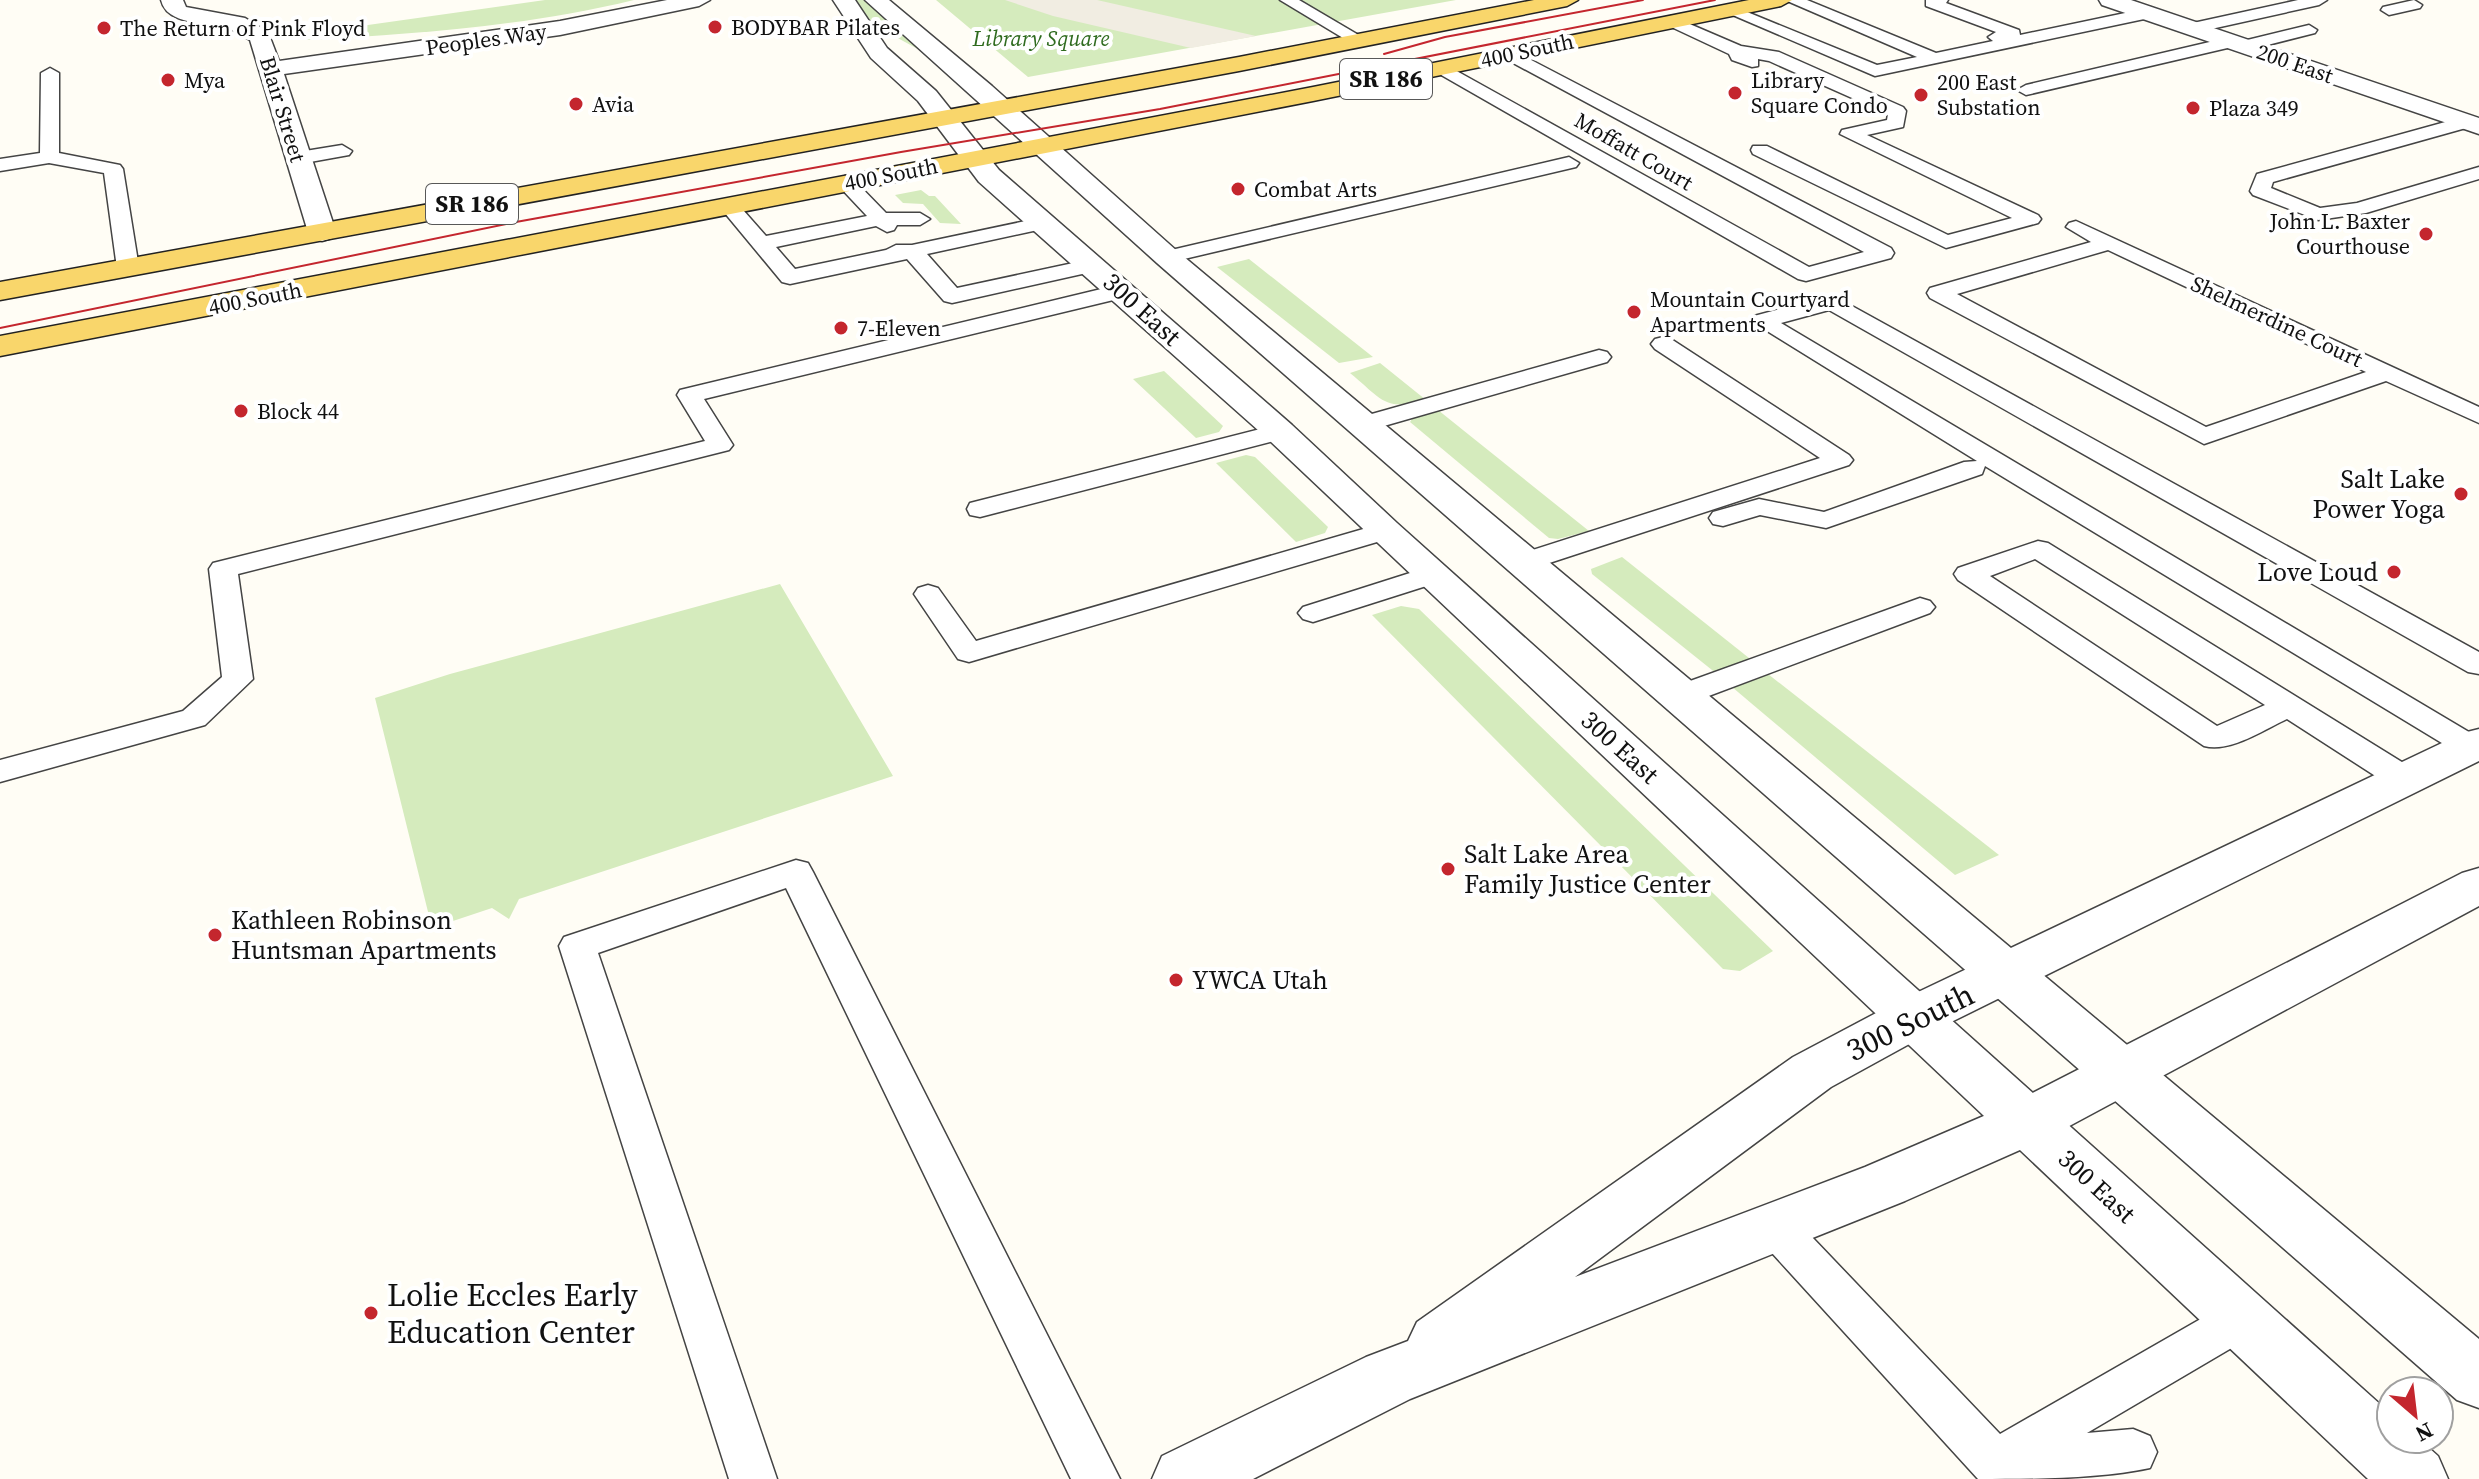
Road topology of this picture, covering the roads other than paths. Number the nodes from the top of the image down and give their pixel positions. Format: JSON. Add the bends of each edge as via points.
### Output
{"nodes":[{"id":1,"x":172,"y":0,"type":"edge"},
{"id":2,"x":699,"y":0,"type":"edge"},
{"id":3,"x":844,"y":0,"type":"edge"},
{"id":4,"x":876,"y":0,"type":"edge"},
{"id":5,"x":1288,"y":0,"type":"edge"},
{"id":6,"x":1567,"y":0,"type":"edge"},
{"id":7,"x":1781,"y":0,"type":"edge"},
{"id":8,"x":1793,"y":0,"type":"edge"},
{"id":9,"x":1940,"y":0,"type":"edge"},
{"id":10,"x":1956,"y":0,"type":"edge"},
{"id":11,"x":2110,"y":0,"type":"edge"},
{"id":12,"x":2319,"y":0,"type":"edge"},
{"id":13,"x":2414,"y":5,"type":"dead end"},
{"id":14,"x":1729,"y":10,"type":"junction"},
{"id":15,"x":2389,"y":10,"type":"dead end"},
{"id":16,"x":2149,"y":13,"type":"junction"},
{"id":17,"x":1671,"y":21,"type":"junction"},
{"id":18,"x":2193,"y":28,"type":"junction"},
{"id":19,"x":2309,"y":30,"type":"dead end"},
{"id":20,"x":2050,"y":34,"type":"junction"},
{"id":21,"x":1359,"y":40,"type":"junction"},
{"id":22,"x":2238,"y":44,"type":"junction"},
{"id":23,"x":1737,"y":51,"type":"junction"},
{"id":24,"x":1508,"y":53,"type":"junction"},
{"id":25,"x":1929,"y":56,"type":"junction"},
{"id":26,"x":1438,"y":68,"type":"junction"},
{"id":27,"x":271,"y":69,"type":"junction"},
{"id":28,"x":50,"y":73,"type":"dead end"},
{"id":29,"x":2026,"y":90,"type":"dead end"},
{"id":30,"x":1001,"y":106,"type":"junction"},
{"id":31,"x":2443,"y":114,"type":"junction"},
{"id":32,"x":943,"y":117,"type":"junction"},
{"id":33,"x":1874,"y":119,"type":"dead end"},
{"id":34,"x":2473,"y":124,"type":"edge"},
{"id":35,"x":1042,"y":145,"type":"junction"},
{"id":36,"x":1760,"y":150,"type":"dead end"},
{"id":37,"x":342,"y":151,"type":"dead end"},
{"id":38,"x":49,"y":157,"type":"junction"},
{"id":39,"x":975,"y":157,"type":"junction"},
{"id":40,"x":2281,"y":157,"type":"dead end"},
{"id":41,"x":299,"y":158,"type":"junction"},
{"id":42,"x":1569,"y":163,"type":"dead end"},
{"id":43,"x":0,"y":165,"type":"edge"},
{"id":44,"x":2479,"y":173,"type":"edge"},
{"id":45,"x":845,"y":182,"type":"junction"},
{"id":46,"x":729,"y":206,"type":"junction"},
{"id":47,"x":1040,"y":224,"type":"junction"},
{"id":48,"x":2076,"y":227,"type":"dead end"},
{"id":49,"x":322,"y":232,"type":"junction"},
{"id":50,"x":896,"y":234,"type":"junction"},
{"id":51,"x":2110,"y":243,"type":"junction"},
{"id":52,"x":760,"y":244,"type":"junction"},
{"id":53,"x":1167,"y":257,"type":"junction"},
{"id":54,"x":1092,"y":265,"type":"junction"},
{"id":55,"x":128,"y":268,"type":"junction"},
{"id":56,"x":0,"y":291,"type":"edge"},
{"id":57,"x":1122,"y":291,"type":"junction"},
{"id":58,"x":1663,"y":344,"type":"dead end"},
{"id":59,"x":0,"y":346,"type":"edge"},
{"id":60,"x":1599,"y":357,"type":"dead end"},
{"id":61,"x":2387,"y":373,"type":"junction"},
{"id":62,"x":2479,"y":416,"type":"edge"},
{"id":63,"x":1363,"y":424,"type":"junction"},
{"id":64,"x":1280,"y":432,"type":"junction"},
{"id":65,"x":1973,"y":468,"type":"dead end"},
{"id":66,"x":980,"y":509,"type":"dead end"},
{"id":67,"x":1384,"y":531,"type":"junction"},
{"id":68,"x":1532,"y":570,"type":"junction"},
{"id":69,"x":1432,"y":575,"type":"junction"},
{"id":70,"x":928,"y":594,"type":"dead end"},
{"id":71,"x":1920,"y":607,"type":"dead end"},
{"id":72,"x":1313,"y":613,"type":"dead end"},
{"id":73,"x":2479,"y":665,"type":"edge"},
{"id":74,"x":1679,"y":696,"type":"junction"},
{"id":75,"x":2289,"y":706,"type":"junction"},
{"id":76,"x":2475,"y":745,"type":"edge"},
{"id":77,"x":0,"y":771,"type":"edge"},
{"id":78,"x":2406,"y":780,"type":"junction"},
{"id":79,"x":2479,"y":885,"type":"edge"},
{"id":80,"x":2005,"y":976,"type":"junction"},
{"id":81,"x":1914,"y":1017,"type":"junction"},
{"id":82,"x":2120,"y":1074,"type":"junction"},
{"id":83,"x":2027,"y":1122,"type":"junction"},
{"id":84,"x":1776,"y":1228,"type":"junction"},
{"id":85,"x":2241,"y":1319,"type":"junction"},
{"id":86,"x":1388,"y":1378,"type":"junction"},
{"id":87,"x":2479,"y":1379,"type":"edge"},
{"id":88,"x":2133,"y":1452,"type":"dead end"},
{"id":89,"x":1993,"y":1474,"type":"edge"},
{"id":90,"x":753,"y":1479,"type":"edge"},
{"id":91,"x":1096,"y":1479,"type":"edge"},
{"id":92,"x":1185,"y":1479,"type":"edge"},
{"id":93,"x":2046,"y":1479,"type":"edge"},
{"id":94,"x":2415,"y":1479,"type":"edge"}],
"edges":[{"from":1,"to":27,"type":"street","name":"Blair Street","via":[[180,12],[252,29]]},
{"from":2,"to":27,"type":"street","name":"Peoples Way","via":[[548,30]]},
{"from":3,"to":32,"type":"street","name":"300 East","via":[[879,53]]},
{"from":4,"to":30,"type":"street"},
{"from":5,"to":21,"type":"lane"},
{"from":6,"to":21,"type":"main road","name":"400 South","number":"SR 186"},
{"from":7,"to":14,"type":"main road","name":"400 South","number":"SR 186"},
{"from":8,"to":25,"type":"lane"},
{"from":9,"to":25,"type":"lane","via":[[1932,3],[2013,33]]},
{"from":10,"to":20,"type":"lane"},
{"from":11,"to":16,"type":"street","name":"200 East"},
{"from":12,"to":18,"type":"lane"},
{"from":13,"to":15,"type":"lane"},
{"from":14,"to":17,"type":"main road","name":"400 South","number":"SR 186"},
{"from":14,"to":25,"type":"lane","via":[[1875,71]]},
{"from":16,"to":18,"type":"street","name":"200 East"},
{"from":16,"to":20,"type":"lane"},
{"from":17,"to":23,"type":"lane"},
{"from":17,"to":24,"type":"main road","name":"400 South","number":"SR 186"},
{"from":18,"to":22,"type":"street","name":"200 East"},
{"from":19,"to":22,"type":"lane"},
{"from":20,"to":25,"type":"lane"},
{"from":21,"to":30,"type":"main road","name":"400 South","number":"SR 186"},
{"from":22,"to":29,"type":"lane"},
{"from":22,"to":31,"type":"street","name":"200 East"},
{"from":23,"to":33,"type":"lane","via":[[1738,56]]},
{"from":23,"to":36,"type":"lane","via":[[1773,56],[1897,111],[1896,123],[1849,134],[2031,219],[1946,242]]},
{"from":24,"to":26,"type":"main road","name":"400 South","number":"SR 186"},
{"from":24,"to":26,"type":"lane","name":"Moffatt Court","via":[[1883,253],[1806,274]]},
{"from":26,"to":35,"type":"main road","name":"400 South","number":"SR 186"},
{"from":27,"to":41,"type":"street","name":"Blair Street"},
{"from":28,"to":38,"type":"lane"},
{"from":30,"to":32,"type":"main road","name":"400 South","number":"SR 186"},
{"from":30,"to":35,"type":"street"},
{"from":31,"to":34,"type":"street","name":"200 East"},
{"from":31,"to":40,"type":"lane"},
{"from":32,"to":39,"type":"street","name":"300 East"},
{"from":32,"to":49,"type":"main road","name":"400 South","number":"SR 186"},
{"from":34,"to":44,"type":"lane","via":[[2264,178],[2260,191],[2318,214],[2359,209]]},
{"from":35,"to":39,"type":"main road","name":"400 South","number":"SR 186"},
{"from":35,"to":53,"type":"street"},
{"from":37,"to":41,"type":"lane"},
{"from":38,"to":43,"type":"lane"},
{"from":38,"to":55,"type":"lane","via":[[113,169]]},
{"from":39,"to":45,"type":"main road","name":"400 South","number":"SR 186"},
{"from":39,"to":47,"type":"street","name":"300 East"},
{"from":41,"to":49,"type":"street","name":"Blair Street"},
{"from":42,"to":53,"type":"lane"},
{"from":45,"to":46,"type":"main road","name":"400 South","number":"SR 186"},
{"from":45,"to":50,"type":"lane"},
{"from":46,"to":52,"type":"lane"},
{"from":46,"to":59,"type":"main road","name":"400 South","number":"SR 186"},
{"from":47,"to":50,"type":"lane"},
{"from":47,"to":54,"type":"street","name":"300 East"},
{"from":48,"to":51,"type":"lane","name":"Shelmerdine Court"},
{"from":49,"to":55,"type":"main road","name":"400 South","number":"SR 186"},
{"from":50,"to":50,"type":"lane","via":[[927,227]]},
{"from":50,"to":50,"type":"lane","via":[[843,244]]},
{"from":50,"to":52,"type":"lane"},
{"from":50,"to":52,"type":"lane","via":[[790,277]]},
{"from":50,"to":54,"type":"lane","via":[[952,296]]},
{"from":51,"to":61,"type":"lane","name":"Shelmerdine Court"},
{"from":51,"to":61,"type":"lane","via":[[1938,293],[2204,436]]},
{"from":53,"to":63,"type":"street"},
{"from":54,"to":57,"type":"street","name":"300 East"},
{"from":55,"to":56,"type":"main road","name":"400 South","number":"SR 186"},
{"from":57,"to":64,"type":"street","name":"300 East"},
{"from":57,"to":77,"type":"lane","via":[[689,395],[720,445],[223,569],[238,679],[194,718]]},
{"from":58,"to":68,"type":"lane","via":[[1840,460]]},
{"from":60,"to":63,"type":"lane"},
{"from":61,"to":62,"type":"lane","name":"Shelmerdine Court"},
{"from":63,"to":68,"type":"street"},
{"from":64,"to":66,"type":"lane"},
{"from":64,"to":67,"type":"street","name":"300 East"},
{"from":65,"to":68,"type":"lane","via":[[1826,520],[1759,507]]},
{"from":67,"to":69,"type":"street","name":"300 East"},
{"from":67,"to":70,"type":"lane","via":[[969,653]]},
{"from":68,"to":74,"type":"street"},
{"from":69,"to":72,"type":"lane"},
{"from":69,"to":81,"type":"street","name":"300 East"},
{"from":71,"to":74,"type":"lane"},
{"from":73,"to":76,"type":"lane","via":[[1832,302],[1762,321]]},
{"from":74,"to":80,"type":"street"},
{"from":75,"to":75,"type":"lane","via":[[2038,549],[1968,574],[2215,739]]},
{"from":75,"to":78,"type":"lane"},
{"from":76,"to":78,"type":"street","name":"300 South"},
{"from":78,"to":80,"type":"street","name":"300 South"},
{"from":79,"to":82,"type":"street","name":"300 South"},
{"from":80,"to":81,"type":"street","name":"300 South"},
{"from":80,"to":82,"type":"street"},
{"from":81,"to":83,"type":"street","name":"300 East"},
{"from":81,"to":86,"type":"street","name":"300 South","via":[[1812,1072]]},
{"from":82,"to":83,"type":"street","name":"300 South"},
{"from":82,"to":87,"type":"street"},
{"from":83,"to":84,"type":"street","name":"300 South"},
{"from":83,"to":85,"type":"street","name":"300 East"},
{"from":84,"to":86,"type":"street","name":"300 South"},
{"from":84,"to":89,"type":"lane"},
{"from":85,"to":89,"type":"lane","via":[[2130,1381]]},
{"from":85,"to":94,"type":"street","name":"300 East"},
{"from":86,"to":92,"type":"street","name":"300 South"},
{"from":88,"to":89,"type":"lane"},
{"from":89,"to":93,"type":"lane"},
{"from":90,"to":91,"type":"lane","via":[[577,946],[796,872]]}]}
